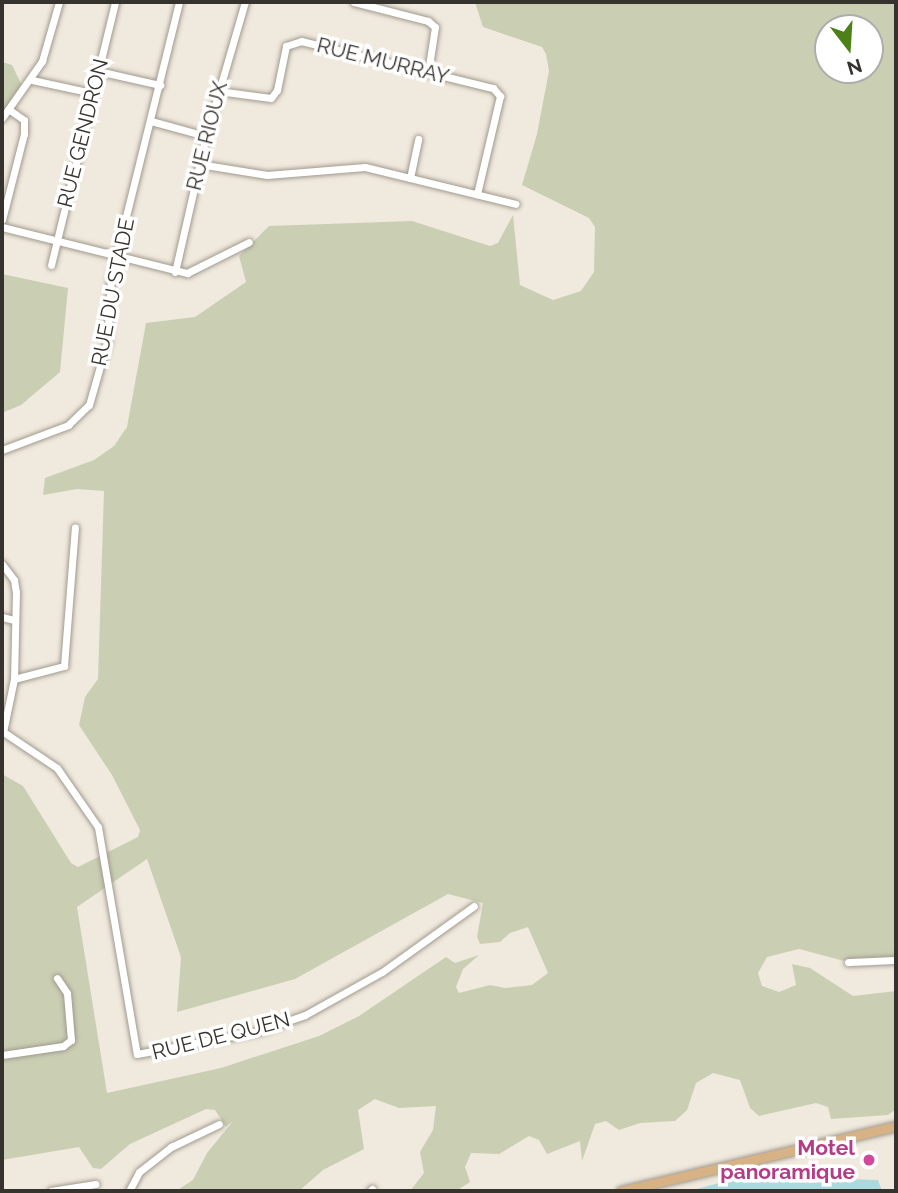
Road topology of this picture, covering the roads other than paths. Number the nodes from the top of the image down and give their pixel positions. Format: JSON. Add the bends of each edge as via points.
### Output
{"nodes":[{"id":1,"x":59,"y":2,"type":"edge"},
{"id":2,"x":115,"y":2,"type":"edge"},
{"id":3,"x":179,"y":2,"type":"edge"},
{"id":4,"x":245,"y":2,"type":"edge"},
{"id":5,"x":354,"y":2,"type":"edge"},
{"id":6,"x":98,"y":71,"type":"junction"},
{"id":7,"x":428,"y":72,"type":"junction"},
{"id":8,"x":32,"y":80,"type":"junction"},
{"id":9,"x":160,"y":85,"type":"junction"},
{"id":10,"x":218,"y":91,"type":"junction"},
{"id":11,"x":92,"y":93,"type":"junction"},
{"id":12,"x":8,"y":108,"type":"junction"},
{"id":13,"x":2,"y":118,"type":"edge"},
{"id":14,"x":151,"y":121,"type":"junction"},
{"id":15,"x":206,"y":136,"type":"junction"},
{"id":16,"x":418,"y":139,"type":"dead end"},
{"id":17,"x":199,"y":164,"type":"junction"},
{"id":18,"x":410,"y":178,"type":"junction"},
{"id":19,"x":477,"y":194,"type":"junction"},
{"id":20,"x":516,"y":204,"type":"dead end"},
{"id":21,"x":2,"y":220,"type":"edge"},
{"id":22,"x":2,"y":227,"type":"edge"},
{"id":23,"x":57,"y":239,"type":"junction"},
{"id":24,"x":249,"y":242,"type":"dead end"},
{"id":25,"x":118,"y":253,"type":"junction"},
{"id":26,"x":51,"y":265,"type":"dead end"},
{"id":27,"x":175,"y":272,"type":"junction"},
{"id":28,"x":2,"y":450,"type":"edge"},
{"id":29,"x":75,"y":527,"type":"dead end"},
{"id":30,"x":2,"y":564,"type":"edge"},
{"id":31,"x":2,"y":617,"type":"edge"},
{"id":32,"x":14,"y":620,"type":"junction"},
{"id":33,"x":14,"y":679,"type":"junction"},
{"id":34,"x":2,"y":732,"type":"edge"},
{"id":35,"x":474,"y":906,"type":"dead end"},
{"id":36,"x":896,"y":960,"type":"edge"},
{"id":37,"x":848,"y":962,"type":"dead end"},
{"id":38,"x":57,"y":978,"type":"dead end"},
{"id":39,"x":2,"y":1055,"type":"edge"},
{"id":40,"x":219,"y":1124,"type":"dead end"},
{"id":41,"x":896,"y":1126,"type":"edge"},
{"id":42,"x":95,"y":1184,"type":"dead end"},
{"id":43,"x":51,"y":1191,"type":"edge"},
{"id":44,"x":129,"y":1191,"type":"edge"},
{"id":45,"x":621,"y":1191,"type":"edge"}],
"edges":[{"from":1,"to":8,"type":"street"},
{"from":2,"to":6,"type":"street","name":"RUE GENDRON"},
{"from":3,"to":9,"type":"street","name":"RUE DU STADE"},
{"from":4,"to":10,"type":"street","name":"RUE RIOUX"},
{"from":5,"to":7,"type":"street","via":[[428,21],[435,27]]},
{"from":6,"to":9,"type":"street"},
{"from":6,"to":11,"type":"street","name":"RUE GENDRON"},
{"from":7,"to":10,"type":"street","name":"RUE MURRAY","via":[[301,41],[286,46],[277,90],[271,98]]},
{"from":7,"to":19,"type":"street","name":"RUE MURRAY","via":[[493,88],[500,96]]},
{"from":8,"to":11,"type":"street"},
{"from":8,"to":12,"type":"street"},
{"from":9,"to":14,"type":"street","name":"RUE DU STADE"},
{"from":10,"to":15,"type":"street","name":"RUE RIOUX"},
{"from":11,"to":23,"type":"street","name":"RUE GENDRON"},
{"from":12,"to":13,"type":"street"},
{"from":12,"to":21,"type":"street","via":[[24,120]]},
{"from":14,"to":15,"type":"street"},
{"from":14,"to":25,"type":"street","name":"RUE DU STADE"},
{"from":15,"to":17,"type":"street","name":"RUE RIOUX"},
{"from":16,"to":18,"type":"street"},
{"from":17,"to":18,"type":"street","via":[[267,175],[365,167]]},
{"from":17,"to":27,"type":"street","name":"RUE RIOUX"},
{"from":18,"to":19,"type":"street"},
{"from":19,"to":20,"type":"street"},
{"from":22,"to":23,"type":"street"},
{"from":23,"to":25,"type":"street"},
{"from":23,"to":26,"type":"street","name":"RUE GENDRON"},
{"from":24,"to":27,"type":"street","via":[[187,273]]},
{"from":25,"to":27,"type":"street"},
{"from":25,"to":28,"type":"street","name":"RUE DU STADE","via":[[107,342],[89,405],[68,425]]},
{"from":29,"to":33,"type":"street","via":[[64,666]]},
{"from":30,"to":32,"type":"street","via":[[14,580]]},
{"from":31,"to":32,"type":"street"},
{"from":32,"to":33,"type":"street"},
{"from":33,"to":34,"type":"street"},
{"from":34,"to":35,"type":"street","name":"RUE DE QUEN","via":[[57,768],[97,827],[137,1054],[259,1031],[305,1015],[382,972]]},
{"from":36,"to":37,"type":"street"},
{"from":38,"to":39,"type":"street","via":[[67,993],[71,1040],[63,1046]]},
{"from":40,"to":44,"type":"street","via":[[171,1147],[139,1172]]},
{"from":41,"to":45,"type":"main road"},
{"from":42,"to":43,"type":"street"}]}
